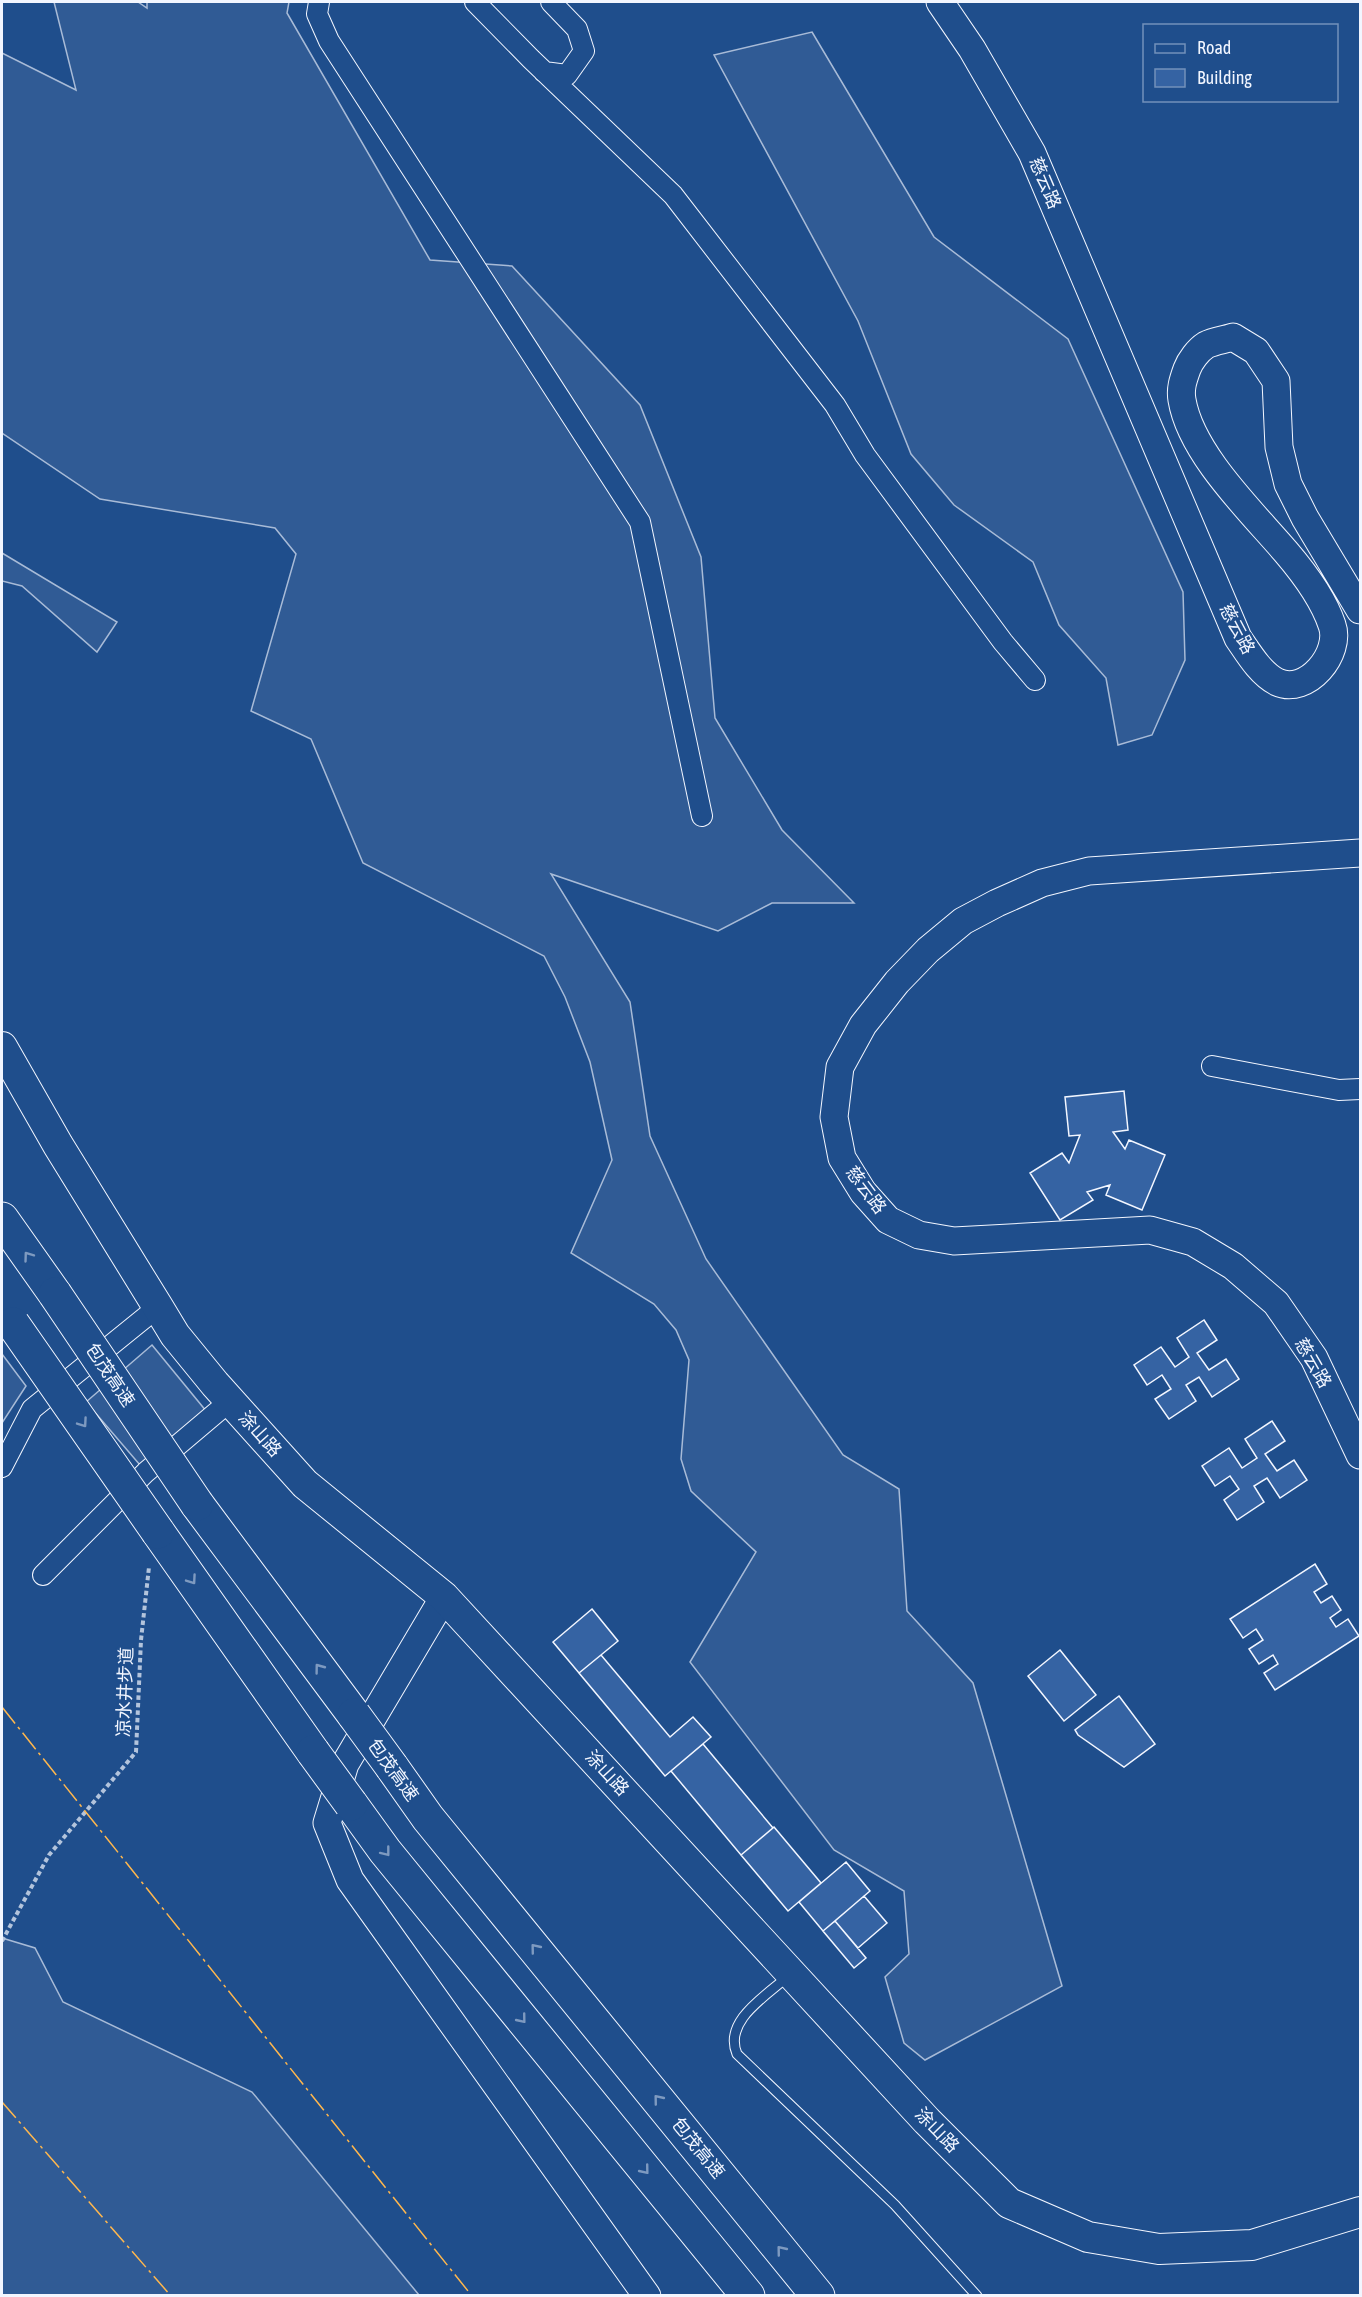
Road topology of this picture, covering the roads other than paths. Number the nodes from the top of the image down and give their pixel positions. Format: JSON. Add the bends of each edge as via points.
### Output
{"nodes":[{"id":1,"x":319,"y":2,"type":"edge"},
{"id":2,"x":475,"y":2,"type":"edge"},
{"id":3,"x":551,"y":2,"type":"edge"},
{"id":4,"x":940,"y":2,"type":"edge"},
{"id":5,"x":544,"y":72,"type":"junction"},
{"id":6,"x":1360,"y":610,"type":"edge"},
{"id":7,"x":1035,"y":680,"type":"dead end"},
{"id":8,"x":702,"y":816,"type":"dead end"},
{"id":9,"x":1360,"y":853,"type":"edge"},
{"id":10,"x":2,"y":1047,"type":"edge"},
{"id":11,"x":1212,"y":1066,"type":"dead end"},
{"id":12,"x":1360,"y":1089,"type":"edge"},
{"id":13,"x":2,"y":1219,"type":"edge"},
{"id":14,"x":158,"y":1307,"type":"junction"},
{"id":15,"x":7,"y":1315,"type":"edge"},
{"id":16,"x":231,"y":1401,"type":"junction"},
{"id":17,"x":1360,"y":1455,"type":"edge"},
{"id":18,"x":2,"y":1467,"type":"edge"},
{"id":19,"x":43,"y":1575,"type":"dead end"},
{"id":20,"x":444,"y":1597,"type":"junction"},
{"id":21,"x":791,"y":1973,"type":"junction"},
{"id":22,"x":1360,"y":2212,"type":"edge"},
{"id":23,"x":647,"y":2295,"type":"edge"},
{"id":24,"x":748,"y":2295,"type":"edge"},
{"id":25,"x":818,"y":2295,"type":"edge"},
{"id":26,"x":977,"y":2295,"type":"edge"}],
"edges":[{"from":1,"to":8,"type":"street","via":[[317,14],[329,41],[640,522]]},
{"from":2,"to":5,"type":"street"},
{"from":3,"to":5,"type":"street","via":[[577,29],[584,51],[567,75]]},
{"from":4,"to":6,"type":"street","name":"慈云路","via":[[1032,153],[1234,628],[1250,656],[1278,682],[1293,683],[1324,666],[1334,638],[1315,592],[1218,472],[1187,417],[1181,384],[1190,361],[1206,345],[1233,337],[1256,351],[1276,381],[1279,447],[1288,484]]},
{"from":5,"to":7,"type":"street","via":[[673,195],[835,405],[866,455]]},
{"from":9,"to":17,"type":"street","name":"慈云路","via":[[1089,871],[1042,883],[997,903],[963,921],[928,950],[863,1025],[840,1067],[834,1117],[842,1158],[863,1192],[888,1220],[919,1235],[954,1241],[1150,1230],[1193,1242],[1233,1266],[1276,1303],[1314,1358]]},
{"from":10,"to":14,"type":"main road","name":"涂山路"},
{"from":11,"to":12,"type":"street","via":[[1339,1090]]},
{"from":25,"to":13,"type":"highway","name":"包茂高速","one_way":true,"bridge":true,"via":[[436,1827],[197,1504]]},
{"from":14,"to":16,"type":"main road","name":"涂山路","via":[[175,1335]]},
{"from":14,"to":18,"type":"street","via":[[32,1409]]},
{"from":15,"to":24,"type":"highway","one_way":true,"bridge":true,"via":[[153,1544],[314,1752],[385,1851]]},
{"from":16,"to":19,"type":"street","via":[[146,1472]]},
{"from":16,"to":20,"type":"main road","name":"涂山路","via":[[305,1484]]},
{"from":20,"to":21,"type":"main road","name":"涂山路"},
{"from":20,"to":23,"type":"street","via":[[345,1764],[327,1823],[350,1880]]},
{"from":21,"to":22,"type":"main road","name":"涂山路","via":[[927,2121],[1009,2203],[1088,2237],[1159,2249],[1252,2245]]},
{"from":21,"to":26,"type":"lane","via":[[735,2027],[736,2054],[895,2205]]}]}
